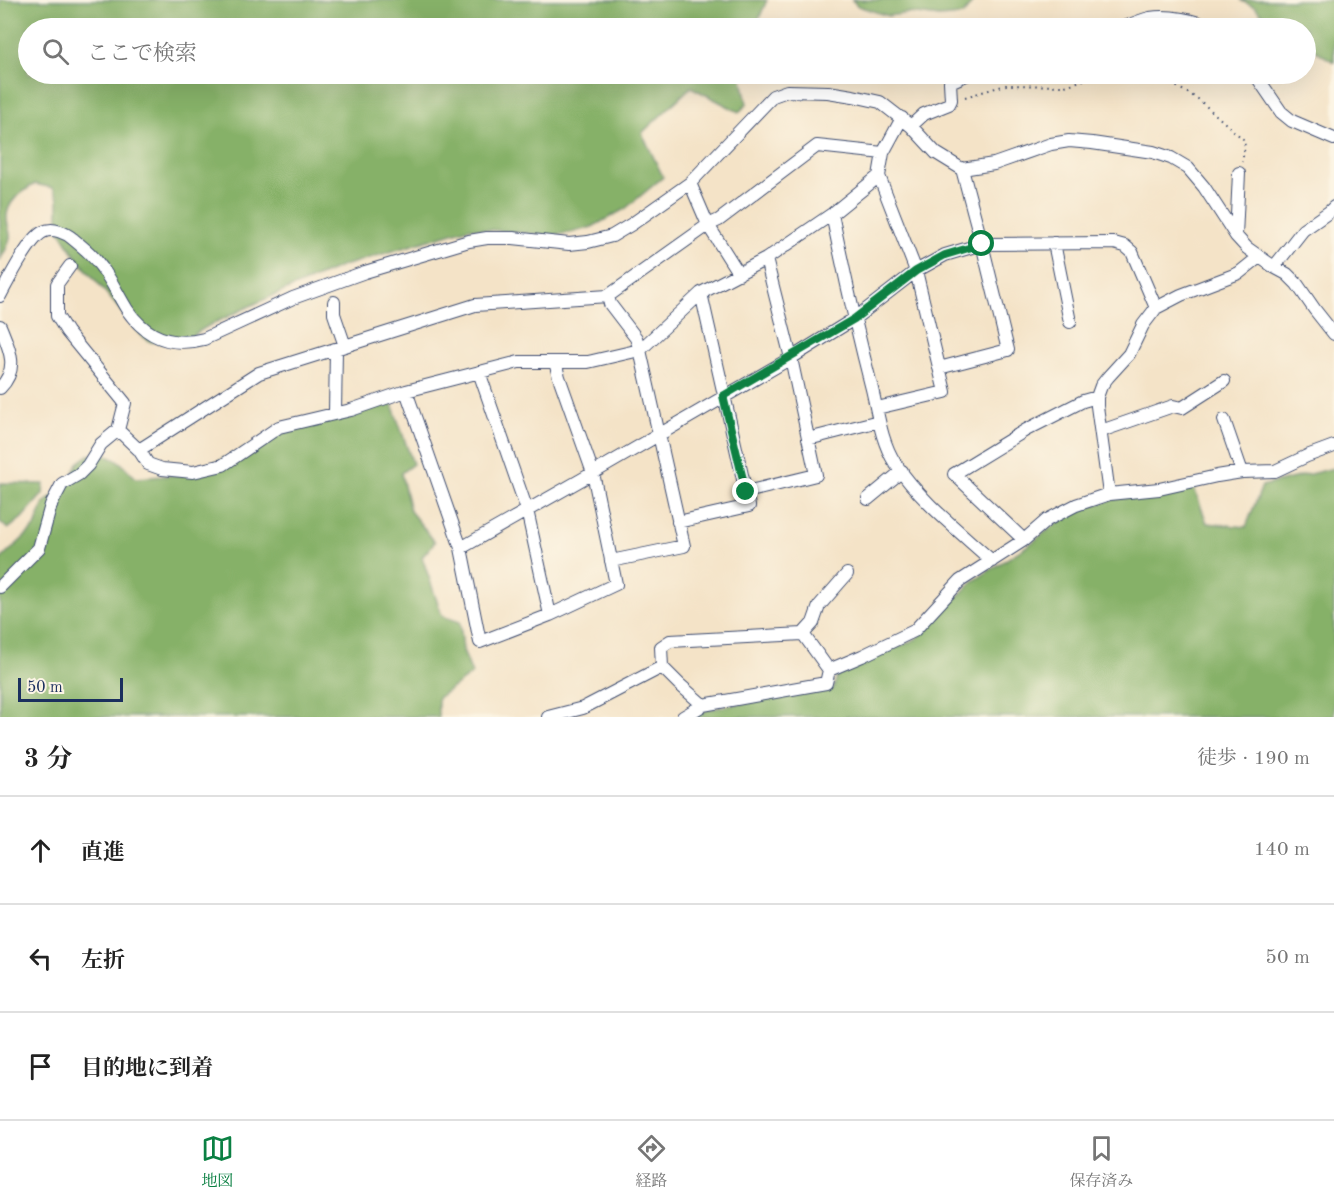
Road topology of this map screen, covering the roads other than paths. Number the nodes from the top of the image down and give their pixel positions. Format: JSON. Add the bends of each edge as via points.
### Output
{"nodes":[{"id":1,"x":950,"y":84,"type":"edge"},
{"id":2,"x":1261,"y":84,"type":"edge"},
{"id":3,"x":907,"y":122,"type":"junction"},
{"id":4,"x":1334,"y":139,"type":"edge"},
{"id":5,"x":883,"y":153,"type":"junction"},
{"id":6,"x":962,"y":168,"type":"junction"},
{"id":7,"x":1239,"y":173,"type":"road end"},
{"id":8,"x":879,"y":176,"type":"junction"},
{"id":9,"x":690,"y":183,"type":"junction"},
{"id":10,"x":1334,"y":207,"type":"edge"},
{"id":11,"x":832,"y":214,"type":"junction"},
{"id":12,"x":708,"y":225,"type":"junction"},
{"id":13,"x":1236,"y":236,"type":"junction"},
{"id":14,"x":1054,"y":243,"type":"junction"},
{"id":15,"x":982,"y":244,"type":"junction"},
{"id":16,"x":1259,"y":257,"type":"junction"},
{"id":17,"x":766,"y":259,"type":"junction"},
{"id":18,"x":70,"y":266,"type":"dead end"},
{"id":19,"x":1274,"y":267,"type":"junction"},
{"id":20,"x":916,"y":271,"type":"junction"},
{"id":21,"x":739,"y":274,"type":"junction"},
{"id":22,"x":701,"y":293,"type":"junction"},
{"id":23,"x":0,"y":296,"type":"edge"},
{"id":24,"x":608,"y":296,"type":"junction"},
{"id":25,"x":334,"y":302,"type":"dead end"},
{"id":26,"x":1156,"y":308,"type":"junction"},
{"id":27,"x":854,"y":319,"type":"junction"},
{"id":28,"x":1070,"y":322,"type":"dead end"},
{"id":29,"x":0,"y":326,"type":"edge"},
{"id":30,"x":1334,"y":334,"type":"edge"},
{"id":31,"x":340,"y":347,"type":"junction"},
{"id":32,"x":640,"y":350,"type":"junction"},
{"id":33,"x":791,"y":358,"type":"junction"},
{"id":34,"x":555,"y":362,"type":"junction"},
{"id":35,"x":939,"y":368,"type":"junction"},
{"id":36,"x":479,"y":372,"type":"junction"},
{"id":37,"x":1224,"y":381,"type":"dead end"},
{"id":38,"x":0,"y":388,"type":"edge"},
{"id":39,"x":406,"y":391,"type":"junction"},
{"id":40,"x":723,"y":396,"type":"junction"},
{"id":41,"x":1097,"y":397,"type":"junction"},
{"id":42,"x":877,"y":408,"type":"junction"},
{"id":43,"x":335,"y":413,"type":"junction"},
{"id":44,"x":1224,"y":420,"type":"dead end"},
{"id":45,"x":879,"y":421,"type":"junction"},
{"id":46,"x":118,"y":430,"type":"junction"},
{"id":47,"x":1101,"y":431,"type":"junction"},
{"id":48,"x":659,"y":434,"type":"junction"},
{"id":49,"x":808,"y":439,"type":"junction"},
{"id":50,"x":1334,"y":446,"type":"edge"},
{"id":51,"x":139,"y":450,"type":"junction"},
{"id":52,"x":902,"y":471,"type":"junction"},
{"id":53,"x":1242,"y":472,"type":"junction"},
{"id":54,"x":593,"y":473,"type":"junction"},
{"id":55,"x":746,"y":492,"type":"junction"},
{"id":56,"x":1108,"y":494,"type":"junction"},
{"id":57,"x":868,"y":499,"type":"dead end"},
{"id":58,"x":527,"y":510,"type":"junction"},
{"id":59,"x":678,"y":522,"type":"junction"},
{"id":60,"x":1024,"y":540,"type":"junction"},
{"id":61,"x":461,"y":548,"type":"junction"},
{"id":62,"x":611,"y":561,"type":"junction"},
{"id":63,"x":992,"y":561,"type":"junction"},
{"id":64,"x":847,"y":574,"type":"dead end"},
{"id":65,"x":0,"y":587,"type":"edge"},
{"id":66,"x":550,"y":615,"type":"junction"},
{"id":67,"x":803,"y":634,"type":"junction"},
{"id":68,"x":662,"y":667,"type":"junction"},
{"id":69,"x":829,"y":670,"type":"junction"},
{"id":70,"x":704,"y":705,"type":"junction"},
{"id":71,"x":548,"y":717,"type":"edge"},
{"id":72,"x":683,"y":717,"type":"edge"}],
"edges":[{"from":1,"to":3,"type":"street","via":[[949,104]]},
{"from":2,"to":4,"type":"street","via":[[1286,117]]},
{"from":3,"to":5,"type":"street"},
{"from":3,"to":6,"type":"street","via":[[936,153]]},
{"from":3,"to":9,"type":"street","via":[[880,102],[828,92],[787,91],[773,96]]},
{"from":5,"to":8,"type":"street"},
{"from":5,"to":12,"type":"street","via":[[817,146]]},
{"from":6,"to":13,"type":"street","via":[[994,164],[1069,141],[1153,152],[1188,168]]},
{"from":6,"to":15,"type":"street"},
{"from":7,"to":13,"type":"street"},
{"from":8,"to":11,"type":"street"},
{"from":8,"to":20,"type":"street"},
{"from":9,"to":12,"type":"street"},
{"from":9,"to":23,"type":"street","via":[[612,236],[569,244],[513,238],[469,241],[293,298],[192,342],[161,339],[147,331],[129,312],[90,252],[58,231],[50,230],[34,239]]},
{"from":10,"to":19,"type":"street","via":[[1303,230]]},
{"from":11,"to":17,"type":"street"},
{"from":11,"to":27,"type":"street"},
{"from":12,"to":21,"type":"street"},
{"from":12,"to":24,"type":"street"},
{"from":13,"to":16,"type":"street"},
{"from":14,"to":15,"type":"street"},
{"from":14,"to":26,"type":"street","via":[[1125,246],[1132,252]]},
{"from":14,"to":28,"type":"street"},
{"from":15,"to":20,"type":"street","via":[[945,255]]},
{"from":15,"to":35,"type":"street","via":[[1008,350]]},
{"from":16,"to":19,"type":"street"},
{"from":16,"to":26,"type":"street","via":[[1239,273]]},
{"from":17,"to":21,"type":"street"},
{"from":17,"to":33,"type":"street"},
{"from":18,"to":46,"type":"street","via":[[57,284],[57,316],[125,403]]},
{"from":19,"to":30,"type":"street","via":[[1297,284]]},
{"from":20,"to":27,"type":"street"},
{"from":20,"to":35,"type":"street"},
{"from":21,"to":22,"type":"street"},
{"from":22,"to":32,"type":"street"},
{"from":22,"to":40,"type":"street"},
{"from":24,"to":31,"type":"street","via":[[475,305]]},
{"from":24,"to":32,"type":"street"},
{"from":25,"to":31,"type":"street"},
{"from":26,"to":41,"type":"street"},
{"from":27,"to":33,"type":"street"},
{"from":27,"to":42,"type":"street"},
{"from":29,"to":38,"type":"street","via":[[12,362],[8,380]]},
{"from":31,"to":43,"type":"street"},
{"from":31,"to":51,"type":"street","via":[[259,373]]},
{"from":32,"to":34,"type":"street","via":[[588,362]]},
{"from":32,"to":48,"type":"street"},
{"from":33,"to":40,"type":"street"},
{"from":33,"to":49,"type":"street"},
{"from":34,"to":36,"type":"street","via":[[519,362]]},
{"from":34,"to":54,"type":"street"},
{"from":35,"to":42,"type":"street","via":[[945,392]]},
{"from":36,"to":39,"type":"street"},
{"from":36,"to":58,"type":"street"},
{"from":37,"to":47,"type":"street","via":[[1182,408],[1173,406]]},
{"from":39,"to":43,"type":"street"},
{"from":39,"to":61,"type":"street"},
{"from":40,"to":48,"type":"street"},
{"from":40,"to":55,"type":"street"},
{"from":41,"to":47,"type":"street"},
{"from":41,"to":60,"type":"street","via":[[1026,430],[954,474]]},
{"from":42,"to":45,"type":"street"},
{"from":43,"to":51,"type":"street","via":[[279,427],[223,465],[193,472],[148,464]]},
{"from":44,"to":53,"type":"street"},
{"from":45,"to":49,"type":"street"},
{"from":45,"to":52,"type":"street"},
{"from":46,"to":51,"type":"street"},
{"from":46,"to":65,"type":"street","via":[[101,444],[79,474],[62,484],[51,505],[39,548]]},
{"from":47,"to":56,"type":"street"},
{"from":48,"to":54,"type":"street"},
{"from":48,"to":59,"type":"street"},
{"from":49,"to":55,"type":"street","via":[[816,475]]},
{"from":50,"to":53,"type":"street","via":[[1275,471]]},
{"from":52,"to":57,"type":"street"},
{"from":52,"to":63,"type":"street","via":[[927,502]]},
{"from":53,"to":56,"type":"street","via":[[1159,489]]},
{"from":54,"to":58,"type":"street"},
{"from":54,"to":62,"type":"street"},
{"from":55,"to":59,"type":"street","via":[[749,506]]},
{"from":56,"to":60,"type":"street","via":[[1047,520]]},
{"from":58,"to":61,"type":"street"},
{"from":58,"to":66,"type":"street"},
{"from":59,"to":62,"type":"street","via":[[684,546]]},
{"from":60,"to":63,"type":"street"},
{"from":61,"to":66,"type":"street","via":[[480,642]]},
{"from":62,"to":66,"type":"street","via":[[616,584]]},
{"from":63,"to":69,"type":"street","via":[[960,581],[914,631]]},
{"from":64,"to":67,"type":"street","via":[[819,606],[813,623]]},
{"from":67,"to":68,"type":"street","via":[[669,641],[661,647]]},
{"from":67,"to":69,"type":"street"},
{"from":68,"to":70,"type":"street"},
{"from":68,"to":71,"type":"street","via":[[583,708]]},
{"from":69,"to":70,"type":"street","via":[[826,683]]},
{"from":70,"to":72,"type":"street"}]}
